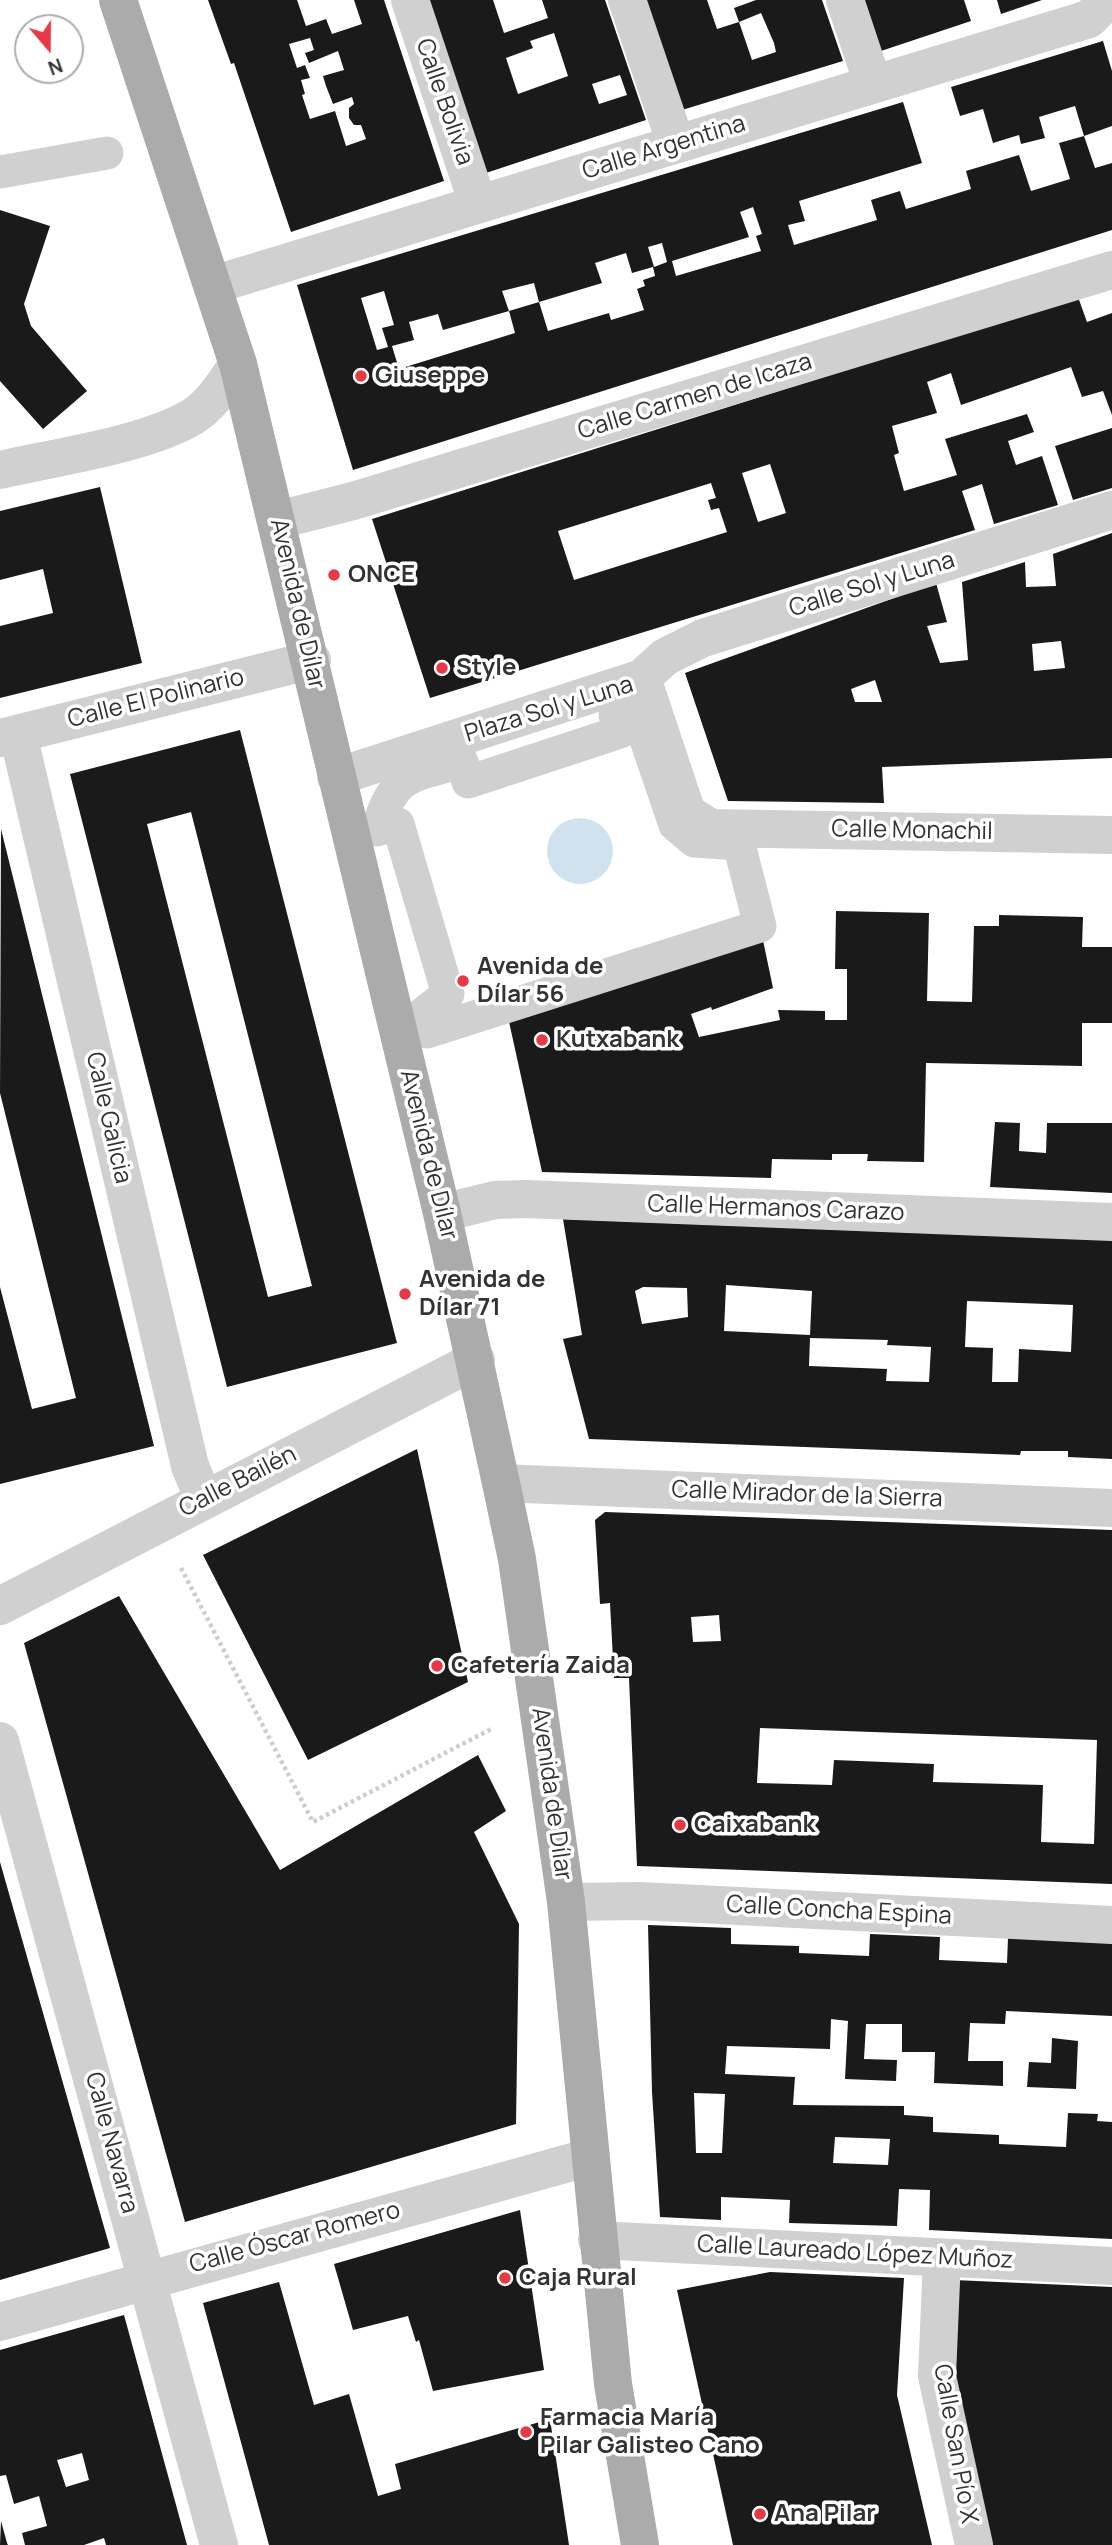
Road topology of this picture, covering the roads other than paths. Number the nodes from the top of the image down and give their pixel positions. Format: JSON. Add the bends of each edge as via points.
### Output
{"nodes":[{"id":1,"x":118,"y":0,"type":"edge"},
{"id":2,"x":410,"y":0,"type":"edge"},
{"id":3,"x":628,"y":0,"type":"edge"},
{"id":4,"x":845,"y":0,"type":"edge"},
{"id":5,"x":1108,"y":0,"type":"edge"},
{"id":6,"x":873,"y":84,"type":"junction"},
{"id":7,"x":676,"y":144,"type":"junction"},
{"id":8,"x":107,"y":153,"type":"dead end"},
{"id":9,"x":0,"y":172,"type":"edge"},
{"id":10,"x":478,"y":204,"type":"junction"},
{"id":11,"x":1112,"y":270,"type":"edge"},
{"id":12,"x":212,"y":285,"type":"junction"},
{"id":13,"x":238,"y":364,"type":"junction"},
{"id":14,"x":0,"y":470,"type":"edge"},
{"id":15,"x":1112,"y":510,"type":"edge"},
{"id":16,"x":278,"y":520,"type":"junction"},
{"id":17,"x":312,"y":660,"type":"junction"},
{"id":18,"x":642,"y":678,"type":"junction"},
{"id":19,"x":9,"y":736,"type":"edge"},
{"id":20,"x":336,"y":777,"type":"junction"},
{"id":21,"x":712,"y":828,"type":"joint"},
{"id":22,"x":1112,"y":835,"type":"edge"},
{"id":23,"x":448,"y":994,"type":"joint"},
{"id":24,"x":442,"y":1213,"type":"junction"},
{"id":25,"x":1112,"y":1222,"type":"edge"},
{"id":26,"x":476,"y":1360,"type":"junction"},
{"id":27,"x":501,"y":1483,"type":"junction"},
{"id":28,"x":204,"y":1500,"type":"junction"},
{"id":29,"x":1112,"y":1508,"type":"edge"},
{"id":30,"x":0,"y":1606,"type":"edge"},
{"id":31,"x":0,"y":1741,"type":"edge"},
{"id":32,"x":566,"y":1902,"type":"junction"},
{"id":33,"x":1112,"y":1925,"type":"edge"},
{"id":34,"x":590,"y":2157,"type":"junction"},
{"id":35,"x":597,"y":2240,"type":"junction"},
{"id":36,"x":942,"y":2258,"type":"junction"},
{"id":37,"x":1112,"y":2266,"type":"edge"},
{"id":38,"x":148,"y":2279,"type":"junction"},
{"id":39,"x":0,"y":2322,"type":"edge"},
{"id":40,"x":219,"y":2545,"type":"edge"},
{"id":41,"x":640,"y":2545,"type":"edge"},
{"id":42,"x":974,"y":2545,"type":"edge"}],
"edges":[{"from":1,"to":12,"type":"main road","name":"Avenida de Dílar"},
{"from":2,"to":10,"type":"street","name":"Calle Bolivia"},
{"from":3,"to":7,"type":"street"},
{"from":4,"to":6,"type":"street"},
{"from":5,"to":6,"type":"street","name":"Calle Argentina","via":[[1089,19]]},
{"from":6,"to":7,"type":"street","name":"Calle Argentina"},
{"from":7,"to":10,"type":"street","name":"Calle Argentina"},
{"from":8,"to":9,"type":"street"},
{"from":10,"to":12,"type":"street","name":"Calle Argentina"},
{"from":11,"to":16,"type":"street","name":"Calle Carmen de Icaza"},
{"from":12,"to":13,"type":"main road","name":"Avenida de Dílar"},
{"from":13,"to":14,"type":"street","via":[[217,395],[194,416],[154,435]]},
{"from":13,"to":16,"type":"main road","name":"Avenida de Dílar"},
{"from":15,"to":18,"type":"street","name":"Calle Sol y Luna","via":[[703,638],[665,657]]},
{"from":16,"to":17,"type":"main road","name":"Avenida de Dílar"},
{"from":17,"to":19,"type":"street","name":"Calle El Polinario"},
{"from":17,"to":20,"type":"main road","name":"Avenida de Dílar"},
{"from":18,"to":20,"type":"street","name":"Plaza Sol y Luna"},
{"from":18,"to":21,"type":"street","name":"Plaza Sol y Luna","via":[[687,813]]},
{"from":19,"to":28,"type":"street","name":"Calle Galicia","via":[[190,1466]]},
{"from":20,"to":24,"type":"main road","name":"Avenida de Dílar"},
{"from":21,"to":22,"type":"street","name":"Calle Monachil"},
{"from":23,"to":23,"type":"street","name":"Plaza Sol y Luna","via":[[398,824],[377,830],[386,801],[400,782],[420,774],[462,762],[468,782],[620,732],[615,715],[633,717],[642,728],[675,825],[694,841],[739,844],[760,926],[427,1032],[421,1015]]},
{"from":24,"to":25,"type":"street","name":"Calle Hermanos Carazo","via":[[495,1200],[525,1199]]},
{"from":24,"to":26,"type":"main road","name":"Avenida de Dílar"},
{"from":26,"to":27,"type":"main road","name":"Avenida de Dílar"},
{"from":26,"to":28,"type":"street","name":"Calle Bailén"},
{"from":27,"to":29,"type":"street","name":"Calle Mirador de la Sierra"},
{"from":27,"to":32,"type":"main road","name":"Avenida de Dílar","via":[[517,1559]]},
{"from":28,"to":30,"type":"street","name":"Calle Bailén"},
{"from":31,"to":38,"type":"street","name":"Calle Navarra"},
{"from":32,"to":33,"type":"street","name":"Calle Concha Espina","via":[[639,1901]]},
{"from":32,"to":34,"type":"main road","name":"Avenida de Dílar"},
{"from":34,"to":35,"type":"main road","name":"Avenida de Dílar"},
{"from":34,"to":38,"type":"street","name":"Calle Óscar Romero"},
{"from":35,"to":36,"type":"street","name":"Calle Laureado López Muñoz"},
{"from":35,"to":41,"type":"main road","name":"Avenida de Dílar","via":[[613,2384]]},
{"from":36,"to":37,"type":"street","name":"Calle Laureado López Muñoz"},
{"from":36,"to":42,"type":"street","name":"Calle San Pío X","via":[[937,2376]]},
{"from":38,"to":39,"type":"street","name":"Calle Óscar Romero"},
{"from":38,"to":40,"type":"street","name":"Calle Navarra"}]}
